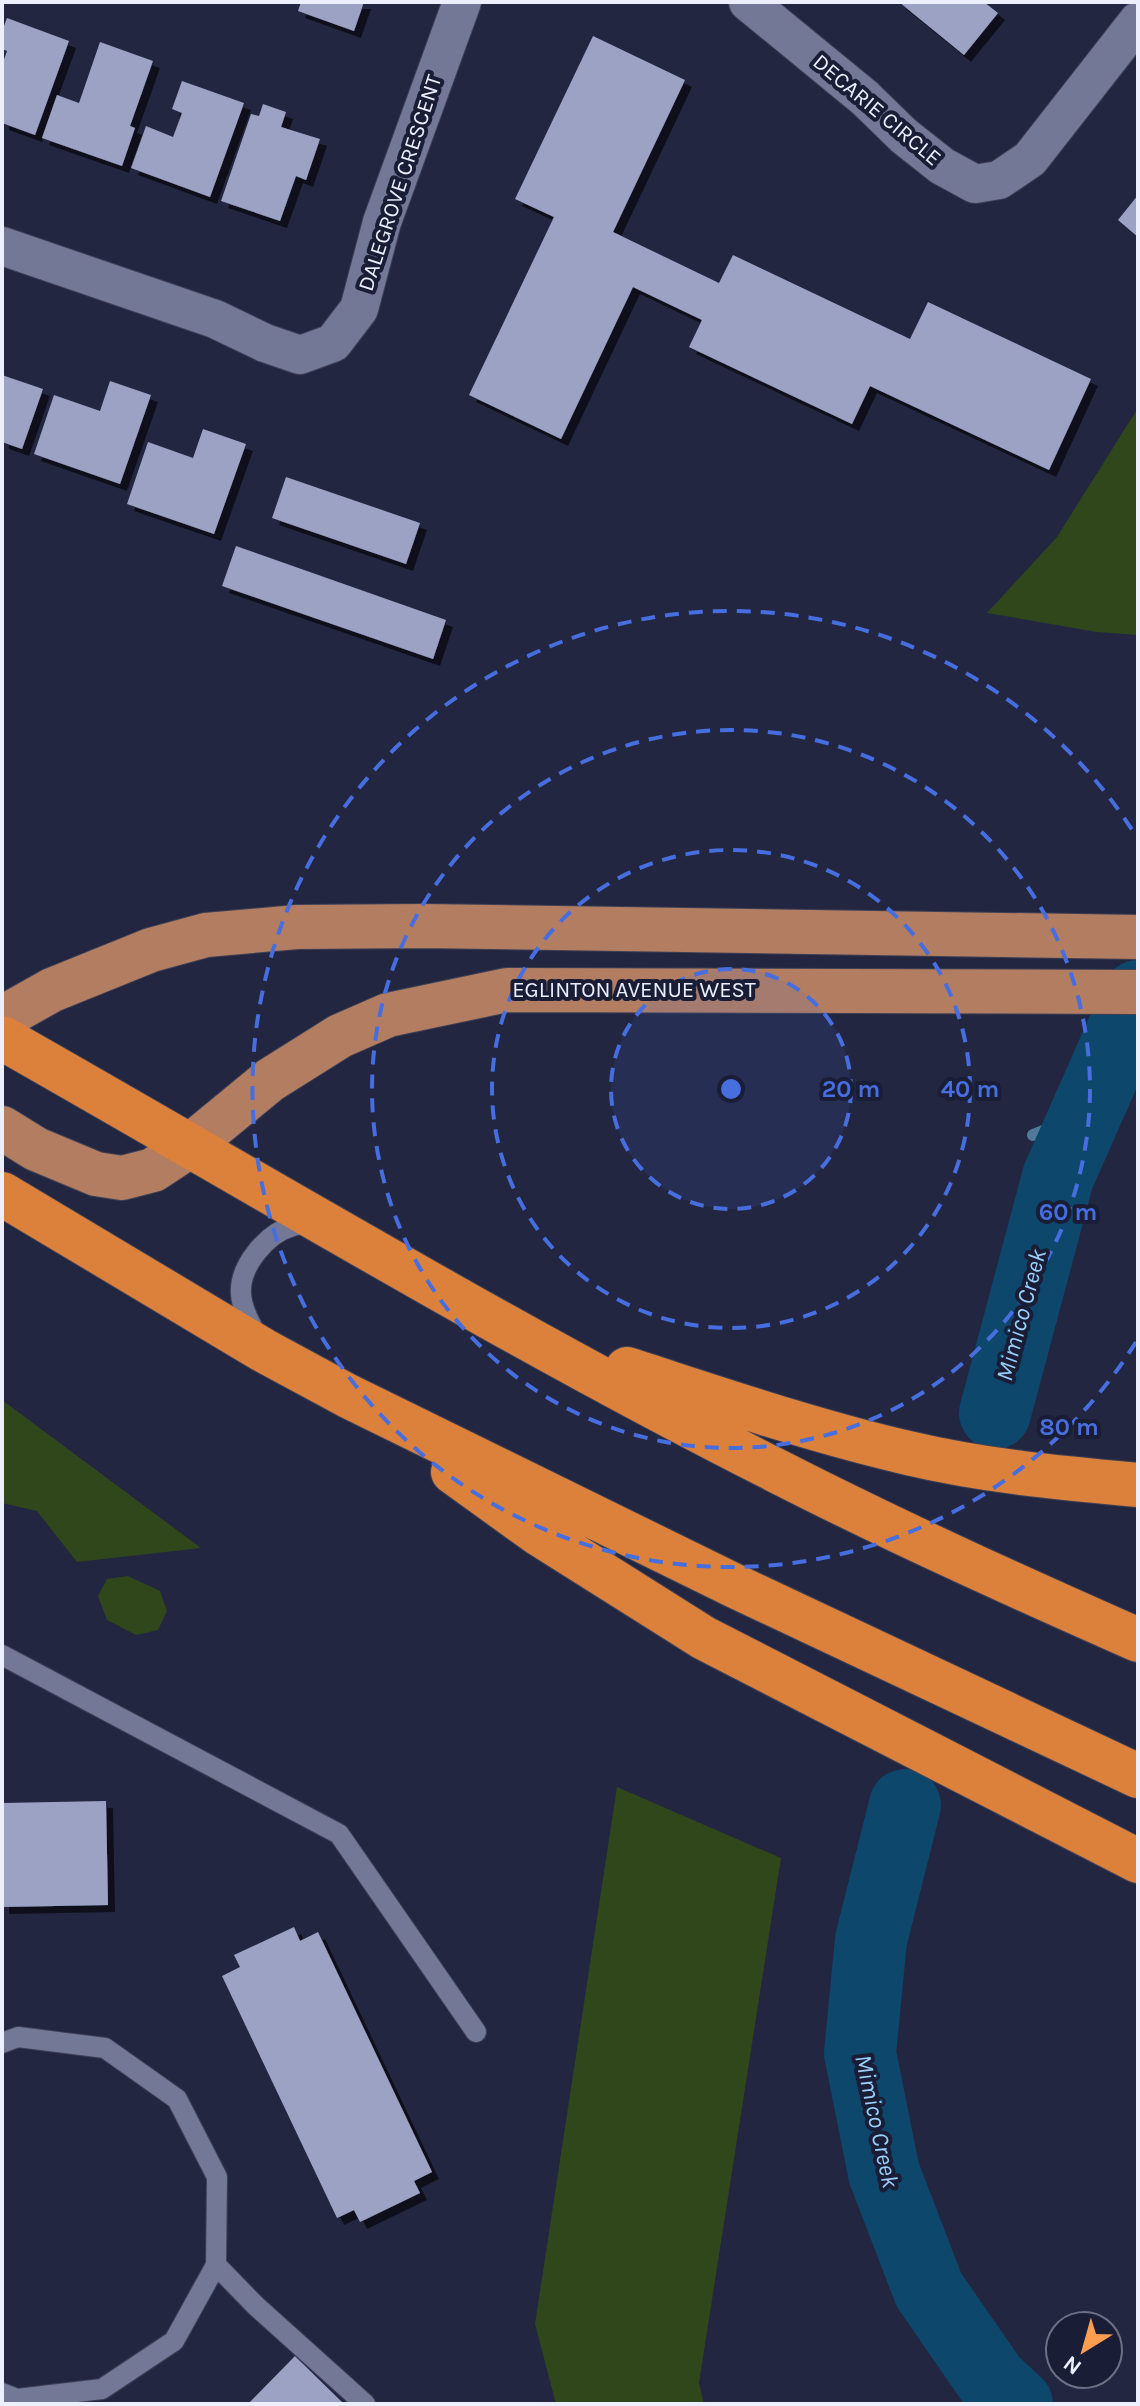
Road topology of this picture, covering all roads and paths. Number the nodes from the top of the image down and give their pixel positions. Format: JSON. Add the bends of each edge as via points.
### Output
{"nodes":[{"id":1,"x":462,"y":2,"type":"edge"},
{"id":2,"x":748,"y":2,"type":"edge"},
{"id":3,"x":1138,"y":21,"type":"edge"},
{"id":4,"x":2,"y":246,"type":"edge"},
{"id":5,"x":1138,"y":937,"type":"edge"},
{"id":6,"x":1138,"y":992,"type":"edge"},
{"id":7,"x":2,"y":1018,"type":"edge"},
{"id":8,"x":2,"y":1038,"type":"edge"},
{"id":9,"x":2,"y":1128,"type":"edge"},
{"id":10,"x":191,"y":1145,"type":"junction"},
{"id":11,"x":2,"y":1194,"type":"edge"},
{"id":12,"x":324,"y":1224,"type":"junction"},
{"id":13,"x":498,"y":1322,"type":"junction"},
{"id":14,"x":263,"y":1350,"type":"junction"},
{"id":15,"x":348,"y":1396,"type":"junction"},
{"id":16,"x":1138,"y":1485,"type":"edge"},
{"id":17,"x":1138,"y":1640,"type":"edge"},
{"id":18,"x":2,"y":1655,"type":"edge"},
{"id":19,"x":1138,"y":1776,"type":"edge"},
{"id":20,"x":1138,"y":1861,"type":"edge"},
{"id":21,"x":476,"y":2032,"type":"dead end"},
{"id":22,"x":2,"y":2043,"type":"edge"},
{"id":23,"x":216,"y":2265,"type":"junction"},
{"id":24,"x":2,"y":2393,"type":"edge"},
{"id":25,"x":365,"y":2404,"type":"edge"}],
"edges":[{"from":1,"to":4,"type":"street","name":"DALEGROVE CRESCENT","via":[[382,222],[359,309],[333,343],[300,355],[215,319]]},
{"from":2,"to":3,"type":"street","name":"DECARIE CIRCLE","via":[[904,136],[975,184],[999,180],[1030,159]]},
{"from":5,"to":7,"type":"main road","via":[[297,927],[206,935],[151,950],[52,990]]},
{"from":6,"to":10,"type":"main road","name":"EGLINTON AVENUE WEST","via":[[493,992],[388,1015],[340,1036],[270,1080]]},
{"from":8,"to":10,"type":"highway"},
{"from":9,"to":10,"type":"main road","name":"EGLINTON AVENUE WEST","via":[[36,1149],[96,1174],[122,1178],[153,1170]]},
{"from":10,"to":12,"type":"highway"},
{"from":11,"to":14,"type":"highway"},
{"from":12,"to":13,"type":"highway"},
{"from":12,"to":14,"type":"lane","via":[[292,1226],[266,1240],[250,1262],[240,1290]]},
{"from":13,"to":16,"type":"highway","via":[[640,1373],[911,1454]]},
{"from":13,"to":17,"type":"highway","via":[[775,1471]]},
{"from":14,"to":15,"type":"highway"},
{"from":15,"to":19,"type":"highway","via":[[723,1581]]},
{"from":15,"to":20,"type":"highway","via":[[539,1534],[704,1638]]},
{"from":18,"to":21,"type":"lane","via":[[339,1834]]},
{"from":22,"to":23,"type":"lane","via":[[18,2037],[105,2048],[177,2099],[217,2177]]},
{"from":23,"to":24,"type":"lane","via":[[174,2341],[102,2389],[17,2399]]},
{"from":23,"to":25,"type":"lane"}]}
